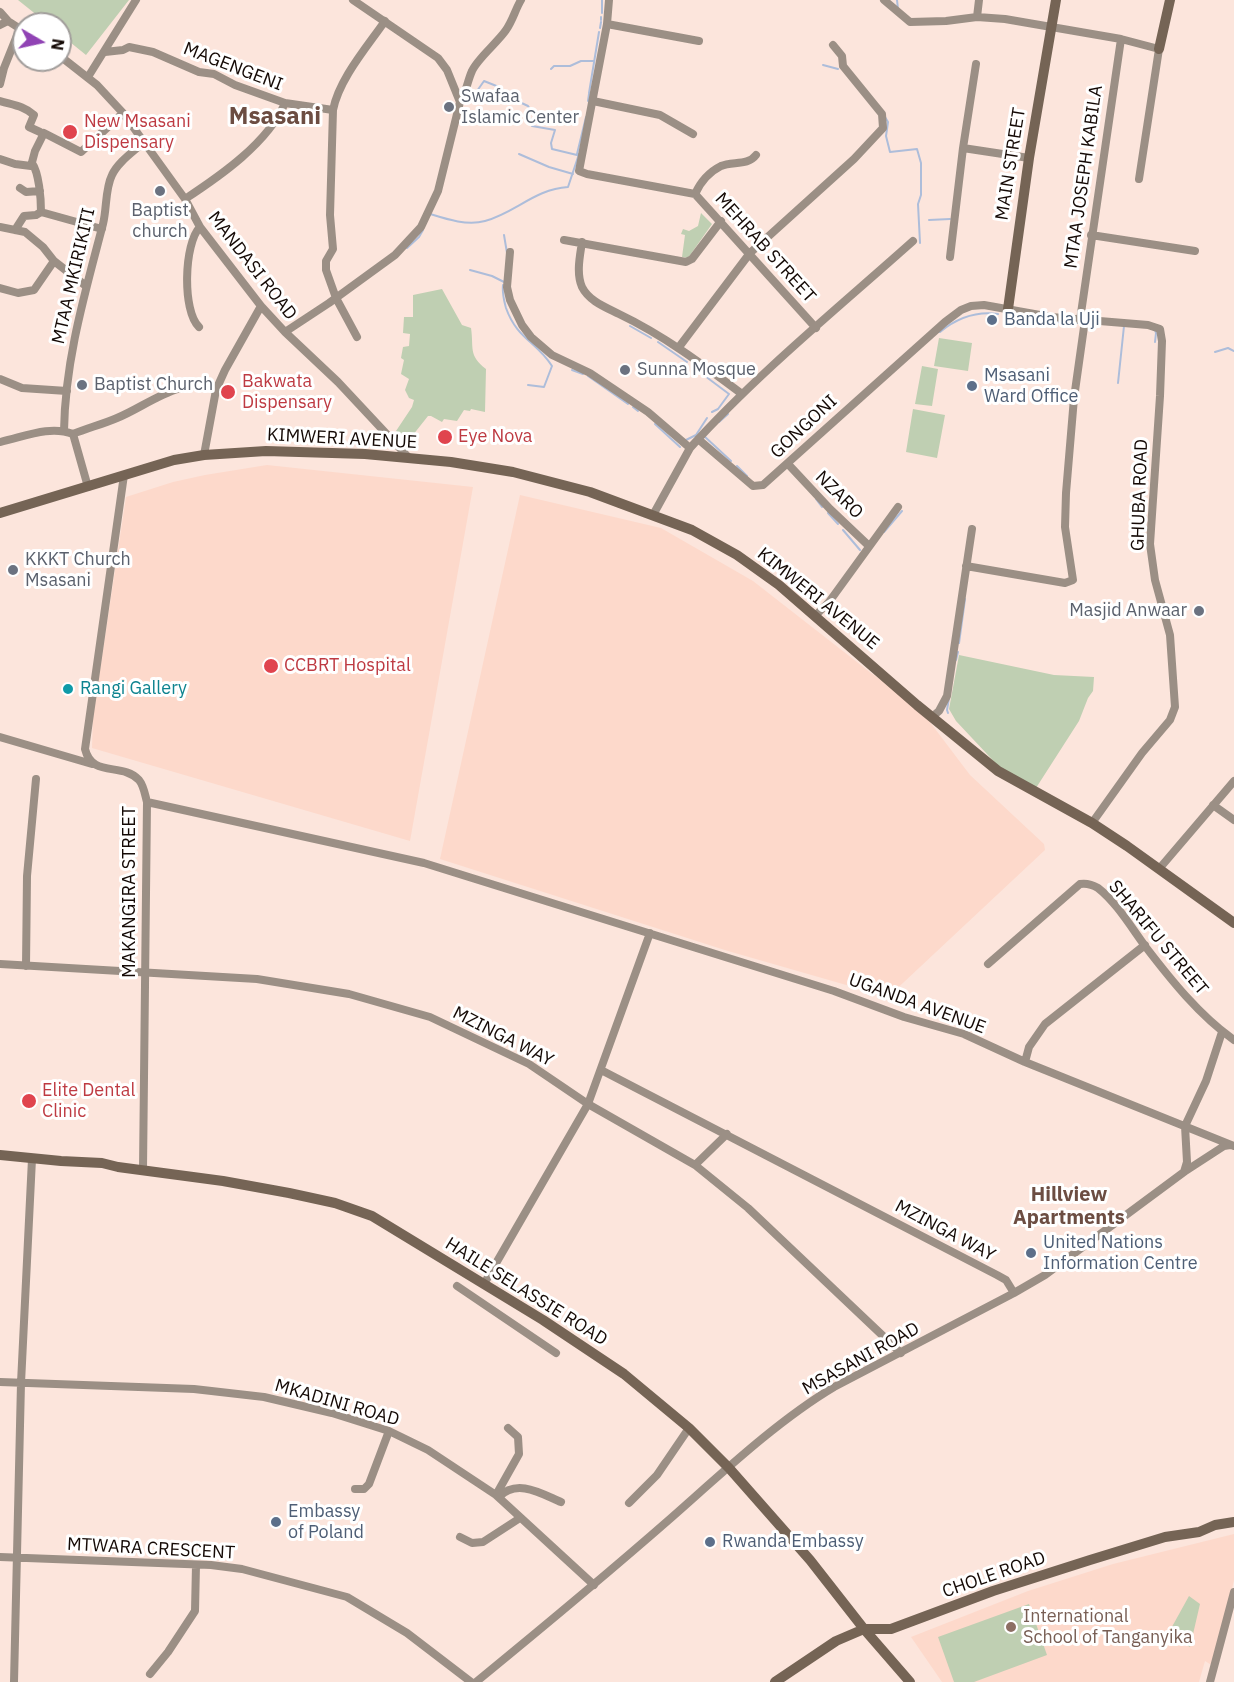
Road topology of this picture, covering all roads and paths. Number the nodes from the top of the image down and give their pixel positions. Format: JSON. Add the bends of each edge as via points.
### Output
{"nodes":[{"id":1,"x":136,"y":0,"type":"edge"},
{"id":2,"x":352,"y":0,"type":"edge"},
{"id":3,"x":521,"y":0,"type":"edge"},
{"id":4,"x":609,"y":0,"type":"edge"},
{"id":5,"x":884,"y":0,"type":"edge"},
{"id":6,"x":979,"y":0,"type":"edge"},
{"id":7,"x":1056,"y":0,"type":"edge"},
{"id":8,"x":1170,"y":0,"type":"edge"},
{"id":9,"x":892,"y":3,"type":"edge"},
{"id":10,"x":0,"y":12,"type":"edge"},
{"id":11,"x":977,"y":17,"type":"junction"},
{"id":12,"x":8,"y":21,"type":"junction"},
{"id":13,"x":385,"y":21,"type":"junction"},
{"id":14,"x":12,"y":24,"type":"edge"},
{"id":15,"x":607,"y":24,"type":"junction"},
{"id":16,"x":0,"y":25,"type":"edge"},
{"id":17,"x":1053,"y":26,"type":"junction"},
{"id":18,"x":1121,"y":39,"type":"junction"},
{"id":19,"x":699,"y":41,"type":"dead end"},
{"id":20,"x":832,"y":45,"type":"dead end"},
{"id":21,"x":1159,"y":49,"type":"junction"},
{"id":22,"x":12,"y":51,"type":"edge"},
{"id":23,"x":105,"y":52,"type":"junction"},
{"id":24,"x":976,"y":64,"type":"dead end"},
{"id":25,"x":72,"y":65,"type":"edge"},
{"id":26,"x":88,"y":77,"type":"junction"},
{"id":27,"x":0,"y":84,"type":"edge"},
{"id":28,"x":0,"y":101,"type":"edge"},
{"id":29,"x":593,"y":101,"type":"junction"},
{"id":30,"x":460,"y":102,"type":"junction"},
{"id":31,"x":285,"y":103,"type":"junction"},
{"id":32,"x":333,"y":110,"type":"junction"},
{"id":33,"x":123,"y":113,"type":"junction"},
{"id":34,"x":40,"y":132,"type":"dead end"},
{"id":35,"x":693,"y":134,"type":"dead end"},
{"id":36,"x":144,"y":142,"type":"junction"},
{"id":37,"x":963,"y":148,"type":"junction"},
{"id":38,"x":756,"y":155,"type":"dead end"},
{"id":39,"x":1029,"y":158,"type":"junction"},
{"id":40,"x":0,"y":159,"type":"edge"},
{"id":41,"x":32,"y":163,"type":"junction"},
{"id":42,"x":1139,"y":179,"type":"dead end"},
{"id":43,"x":20,"y":188,"type":"dead end"},
{"id":44,"x":40,"y":191,"type":"junction"},
{"id":45,"x":695,"y":194,"type":"junction"},
{"id":46,"x":185,"y":199,"type":"junction"},
{"id":47,"x":41,"y":212,"type":"junction"},
{"id":48,"x":721,"y":221,"type":"junction"},
{"id":49,"x":0,"y":227,"type":"edge"},
{"id":50,"x":200,"y":227,"type":"junction"},
{"id":51,"x":102,"y":229,"type":"junction"},
{"id":52,"x":15,"y":230,"type":"junction"},
{"id":53,"x":1091,"y":235,"type":"junction"},
{"id":54,"x":564,"y":240,"type":"dead end"},
{"id":55,"x":914,"y":241,"type":"dead end"},
{"id":56,"x":582,"y":242,"type":"junction"},
{"id":57,"x":1195,"y":251,"type":"dead end"},
{"id":58,"x":510,"y":252,"type":"dead end"},
{"id":59,"x":750,"y":253,"type":"junction"},
{"id":60,"x":950,"y":256,"type":"dead end"},
{"id":61,"x":54,"y":261,"type":"junction"},
{"id":62,"x":86,"y":286,"type":"junction"},
{"id":63,"x":0,"y":288,"type":"edge"},
{"id":64,"x":336,"y":298,"type":"junction"},
{"id":65,"x":261,"y":306,"type":"junction"},
{"id":66,"x":1008,"y":309,"type":"junction"},
{"id":67,"x":1083,"y":320,"type":"junction"},
{"id":68,"x":199,"y":327,"type":"dead end"},
{"id":69,"x":816,"y":328,"type":"junction"},
{"id":70,"x":285,"y":332,"type":"junction"},
{"id":71,"x":357,"y":337,"type":"dead end"},
{"id":72,"x":679,"y":347,"type":"junction"},
{"id":73,"x":0,"y":379,"type":"edge"},
{"id":74,"x":216,"y":390,"type":"junction"},
{"id":75,"x":66,"y":391,"type":"junction"},
{"id":76,"x":742,"y":394,"type":"junction"},
{"id":77,"x":64,"y":431,"type":"junction"},
{"id":78,"x":73,"y":434,"type":"junction"},
{"id":79,"x":698,"y":439,"type":"junction"},
{"id":80,"x":0,"y":442,"type":"edge"},
{"id":81,"x":690,"y":448,"type":"junction"},
{"id":82,"x":204,"y":455,"type":"junction"},
{"id":83,"x":409,"y":458,"type":"junction"},
{"id":84,"x":788,"y":464,"type":"junction"},
{"id":85,"x":124,"y":475,"type":"junction"},
{"id":86,"x":88,"y":487,"type":"junction"},
{"id":87,"x":898,"y":507,"type":"dead end"},
{"id":88,"x":0,"y":513,"type":"edge"},
{"id":89,"x":652,"y":514,"type":"junction"},
{"id":90,"x":972,"y":529,"type":"dead end"},
{"id":91,"x":869,"y":546,"type":"junction"},
{"id":92,"x":966,"y":566,"type":"junction"},
{"id":93,"x":815,"y":616,"type":"junction"},
{"id":94,"x":932,"y":717,"type":"junction"},
{"id":95,"x":0,"y":737,"type":"edge"},
{"id":96,"x":92,"y":764,"type":"junction"},
{"id":97,"x":36,"y":779,"type":"dead end"},
{"id":98,"x":1234,"y":781,"type":"edge"},
{"id":99,"x":147,"y":802,"type":"junction"},
{"id":100,"x":1214,"y":806,"type":"junction"},
{"id":101,"x":1234,"y":820,"type":"edge"},
{"id":102,"x":1092,"y":823,"type":"junction"},
{"id":103,"x":1159,"y":869,"type":"junction"},
{"id":104,"x":1234,"y":923,"type":"edge"},
{"id":105,"x":650,"y":933,"type":"junction"},
{"id":106,"x":1144,"y":945,"type":"junction"},
{"id":107,"x":0,"y":964,"type":"edge"},
{"id":108,"x":988,"y":964,"type":"dead end"},
{"id":109,"x":26,"y":966,"type":"junction"},
{"id":110,"x":146,"y":972,"type":"junction"},
{"id":111,"x":1222,"y":1032,"type":"junction"},
{"id":112,"x":1234,"y":1040,"type":"edge"},
{"id":113,"x":1025,"y":1062,"type":"junction"},
{"id":114,"x":601,"y":1071,"type":"junction"},
{"id":115,"x":588,"y":1104,"type":"junction"},
{"id":116,"x":1185,"y":1126,"type":"junction"},
{"id":117,"x":727,"y":1134,"type":"junction"},
{"id":118,"x":1233,"y":1145,"type":"edge"},
{"id":119,"x":0,"y":1155,"type":"edge"},
{"id":120,"x":32,"y":1159,"type":"junction"},
{"id":121,"x":695,"y":1165,"type":"junction"},
{"id":122,"x":142,"y":1169,"type":"junction"},
{"id":123,"x":1184,"y":1172,"type":"junction"},
{"id":124,"x":484,"y":1284,"type":"junction"},
{"id":125,"x":457,"y":1287,"type":"dead end"},
{"id":126,"x":1014,"y":1293,"type":"junction"},
{"id":127,"x":556,"y":1353,"type":"dead end"},
{"id":128,"x":902,"y":1353,"type":"junction"},
{"id":129,"x":0,"y":1382,"type":"edge"},
{"id":130,"x":21,"y":1383,"type":"junction"},
{"id":131,"x":508,"y":1428,"type":"dead end"},
{"id":132,"x":689,"y":1428,"type":"junction"},
{"id":133,"x":389,"y":1431,"type":"junction"},
{"id":134,"x":729,"y":1468,"type":"junction"},
{"id":135,"x":354,"y":1489,"type":"dead end"},
{"id":136,"x":498,"y":1496,"type":"junction"},
{"id":137,"x":561,"y":1502,"type":"dead end"},
{"id":138,"x":629,"y":1503,"type":"dead end"},
{"id":139,"x":520,"y":1518,"type":"junction"},
{"id":140,"x":1234,"y":1522,"type":"edge"},
{"id":141,"x":460,"y":1537,"type":"dead end"},
{"id":142,"x":0,"y":1557,"type":"edge"},
{"id":143,"x":16,"y":1557,"type":"junction"},
{"id":144,"x":196,"y":1564,"type":"junction"},
{"id":145,"x":594,"y":1585,"type":"junction"},
{"id":146,"x":1234,"y":1592,"type":"edge"},
{"id":147,"x":864,"y":1629,"type":"junction"},
{"id":148,"x":150,"y":1674,"type":"dead end"},
{"id":149,"x":14,"y":1682,"type":"edge"},
{"id":150,"x":471,"y":1682,"type":"edge"},
{"id":151,"x":476,"y":1682,"type":"edge"},
{"id":152,"x":775,"y":1682,"type":"edge"},
{"id":153,"x":910,"y":1682,"type":"edge"},
{"id":154,"x":1210,"y":1682,"type":"edge"}],
"edges":[{"from":1,"to":23,"type":"street"},
{"from":2,"to":13,"type":"street"},
{"from":3,"to":30,"type":"street","via":[[507,30],[472,70]]},
{"from":4,"to":15,"type":"street"},
{"from":5,"to":9,"type":"street"},
{"from":6,"to":11,"type":"street"},
{"from":7,"to":17,"type":"street"},
{"from":8,"to":21,"type":"street"},
{"from":9,"to":11,"type":"street","via":[[910,22]]},
{"from":10,"to":12,"type":"street"},
{"from":11,"to":17,"type":"street"},
{"from":12,"to":14,"type":"street"},
{"from":12,"to":16,"type":"street"},
{"from":13,"to":30,"type":"street","via":[[438,58]]},
{"from":13,"to":32,"type":"street","via":[[344,82]]},
{"from":15,"to":19,"type":"street"},
{"from":15,"to":29,"type":"street"},
{"from":17,"to":18,"type":"street"},
{"from":17,"to":39,"type":"street","name":"MAIN STREET"},
{"from":18,"to":21,"type":"street"},
{"from":18,"to":53,"type":"street","name":"MTAA JOSEPH KABILA"},
{"from":20,"to":59,"type":"street","via":[[842,56],[843,66],[882,114],[883,128]]},
{"from":21,"to":42,"type":"street"},
{"from":22,"to":27,"type":"street"},
{"from":23,"to":26,"type":"street"},
{"from":23,"to":31,"type":"street","name":"MAGENGENI","via":[[129,47],[153,52]]},
{"from":24,"to":37,"type":"street"},
{"from":25,"to":26,"type":"street","name":"MANDASI ROAD"},
{"from":26,"to":33,"type":"street","name":"MANDASI ROAD"},
{"from":28,"to":34,"type":"street","via":[[33,113],[29,127]]},
{"from":29,"to":35,"type":"street","via":[[660,115]]},
{"from":29,"to":45,"type":"street","name":"MEHRAB STREET","via":[[579,168],[582,172]]},
{"from":30,"to":64,"type":"street","via":[[438,191],[421,227],[395,255]]},
{"from":31,"to":32,"type":"street"},
{"from":31,"to":46,"type":"street","name":"MAGENGENI","via":[[269,130],[250,149]]},
{"from":32,"to":64,"type":"street","via":[[333,249],[326,270]]},
{"from":33,"to":36,"type":"street","name":"MANDASI ROAD"},
{"from":33,"to":41,"type":"street","via":[[81,152],[44,133]]},
{"from":36,"to":46,"type":"street","name":"MANDASI ROAD"},
{"from":36,"to":51,"type":"street","name":"MTAA MKIRIKITI","via":[[113,173]]},
{"from":37,"to":39,"type":"street"},
{"from":37,"to":60,"type":"street"},
{"from":38,"to":45,"type":"street","via":[[751,161],[722,166],[700,183]]},
{"from":39,"to":66,"type":"street","name":"MAIN STREET"},
{"from":40,"to":41,"type":"street","via":[[22,166]]},
{"from":41,"to":44,"type":"street"},
{"from":43,"to":44,"type":"street","via":[[26,192]]},
{"from":44,"to":47,"type":"street"},
{"from":45,"to":48,"type":"street","name":"MEHRAB STREET"},
{"from":46,"to":50,"type":"street","name":"MANDASI ROAD"},
{"from":47,"to":51,"type":"street"},
{"from":47,"to":52,"type":"street","via":[[24,216]]},
{"from":48,"to":56,"type":"street","via":[[686,262]]},
{"from":48,"to":59,"type":"street","name":"MEHRAB STREET"},
{"from":49,"to":52,"type":"street"},
{"from":50,"to":65,"type":"street","name":"MANDASI ROAD"},
{"from":50,"to":68,"type":"street","via":[[194,234],[187,278],[192,318]]},
{"from":51,"to":62,"type":"street","name":"MTAA MKIRIKITI"},
{"from":52,"to":61,"type":"street","via":[[28,235]]},
{"from":53,"to":57,"type":"street"},
{"from":53,"to":67,"type":"street","name":"MTAA JOSEPH KABILA"},
{"from":54,"to":56,"type":"street"},
{"from":55,"to":69,"type":"street"},
{"from":56,"to":72,"type":"street","via":[[579,279],[590,298]]},
{"from":58,"to":81,"type":"street","via":[[510,300],[531,337],[552,355],[590,373],[648,412]]},
{"from":59,"to":69,"type":"street","name":"MEHRAB STREET"},
{"from":59,"to":72,"type":"street"},
{"from":61,"to":62,"type":"street"},
{"from":61,"to":63,"type":"street","via":[[34,290],[18,293]]},
{"from":62,"to":75,"type":"street","name":"MTAA MKIRIKITI"},
{"from":64,"to":70,"type":"street"},
{"from":64,"to":71,"type":"street"},
{"from":65,"to":70,"type":"street","name":"MANDASI ROAD"},
{"from":65,"to":74,"type":"street"},
{"from":66,"to":67,"type":"street","name":"GHUBA ROAD"},
{"from":66,"to":84,"type":"street","name":"GONGONI","via":[[984,305],[961,310]]},
{"from":67,"to":92,"type":"street","name":"MTAA JOSEPH KABILA","via":[[1066,493],[1065,527],[1073,580],[1065,584]]},
{"from":67,"to":102,"type":"street","name":"GHUBA ROAD","via":[[1148,325],[1157,327],[1161,334],[1150,544],[1170,635],[1176,694],[1170,720]]},
{"from":69,"to":76,"type":"street"},
{"from":70,"to":83,"type":"street","name":"MANDASI ROAD"},
{"from":72,"to":76,"type":"street"},
{"from":73,"to":75,"type":"street","via":[[22,388]]},
{"from":74,"to":78,"type":"street","via":[[185,387]]},
{"from":74,"to":82,"type":"street"},
{"from":75,"to":77,"type":"street","name":"MTAA MKIRIKITI"},
{"from":76,"to":79,"type":"street"},
{"from":77,"to":78,"type":"street"},
{"from":77,"to":80,"type":"street","via":[[42,431]]},
{"from":78,"to":86,"type":"street"},
{"from":79,"to":81,"type":"street"},
{"from":79,"to":84,"type":"street","name":"GONGONI","via":[[756,487],[763,486]]},
{"from":81,"to":89,"type":"street"},
{"from":82,"to":83,"type":"street","name":"KIMWERI AVENUE","via":[[266,452]]},
{"from":82,"to":85,"type":"street","name":"KIMWERI AVENUE"},
{"from":83,"to":89,"type":"street","name":"KIMWERI AVENUE","via":[[513,472],[590,492]]},
{"from":84,"to":91,"type":"street","name":"NZARO"},
{"from":85,"to":86,"type":"street","name":"KIMWERI AVENUE"},
{"from":85,"to":96,"type":"street","via":[[85,737]]},
{"from":86,"to":88,"type":"street","name":"KIMWERI AVENUE"},
{"from":87,"to":91,"type":"street"},
{"from":89,"to":93,"type":"street","name":"KIMWERI AVENUE","via":[[737,555]]},
{"from":90,"to":92,"type":"street"},
{"from":91,"to":93,"type":"street"},
{"from":92,"to":94,"type":"street","via":[[947,696]]},
{"from":93,"to":94,"type":"street","name":"KIMWERI AVENUE"},
{"from":94,"to":102,"type":"street","name":"KIMWERI AVENUE","via":[[998,771]]},
{"from":95,"to":96,"type":"street"},
{"from":96,"to":99,"type":"street","name":"MAKANGIRA STREET","via":[[127,772],[139,780]]},
{"from":97,"to":109,"type":"street","via":[[27,876]]},
{"from":98,"to":100,"type":"street"},
{"from":99,"to":105,"type":"street","name":"UGANDA AVENUE","via":[[424,863]]},
{"from":99,"to":110,"type":"street","name":"MAKANGIRA STREET"},
{"from":100,"to":101,"type":"street"},
{"from":100,"to":103,"type":"street"},
{"from":102,"to":103,"type":"street","name":"KIMWERI AVENUE"},
{"from":103,"to":104,"type":"street","name":"KIMWERI AVENUE"},
{"from":105,"to":113,"type":"street","name":"UGANDA AVENUE","via":[[964,1034]]},
{"from":105,"to":114,"type":"street"},
{"from":106,"to":108,"type":"street","name":"SHARIFU STREET","via":[[1097,887],[1084,883]]},
{"from":106,"to":111,"type":"street","name":"SHARIFU STREET"},
{"from":106,"to":113,"type":"street","via":[[1045,1024],[1029,1047]]},
{"from":107,"to":109,"type":"street","name":"MZINGA WAY"},
{"from":109,"to":110,"type":"street","name":"MZINGA WAY"},
{"from":110,"to":115,"type":"street","name":"MZINGA WAY","via":[[257,979],[349,994],[430,1017],[529,1065]]},
{"from":110,"to":122,"type":"street","name":"MAKANGIRA STREET"},
{"from":111,"to":112,"type":"street","name":"SHARIFU STREET"},
{"from":111,"to":116,"type":"street"},
{"from":113,"to":116,"type":"street","name":"UGANDA AVENUE"},
{"from":114,"to":115,"type":"street"},
{"from":114,"to":117,"type":"street","name":"MZINGA WAY"},
{"from":115,"to":121,"type":"street","name":"MZINGA WAY"},
{"from":115,"to":124,"type":"street"},
{"from":116,"to":118,"type":"street","name":"UGANDA AVENUE"},
{"from":116,"to":123,"type":"street"},
{"from":117,"to":121,"type":"street"},
{"from":117,"to":126,"type":"street","name":"MZINGA WAY","via":[[998,1275]]},
{"from":118,"to":123,"type":"street","name":"MSASANI ROAD","via":[[1224,1146]]},
{"from":119,"to":120,"type":"street","name":"HAILE SELASSIE ROAD"},
{"from":120,"to":122,"type":"street","name":"HAILE SELASSIE ROAD"},
{"from":120,"to":130,"type":"street"},
{"from":121,"to":128,"type":"street","name":"MZINGA WAY","via":[[748,1208]]},
{"from":122,"to":124,"type":"street","name":"HAILE SELASSIE ROAD","via":[[335,1203],[372,1216]]},
{"from":123,"to":126,"type":"street","name":"MSASANI ROAD","via":[[1045,1275]]},
{"from":124,"to":132,"type":"street","name":"HAILE SELASSIE ROAD","via":[[624,1374]]},
{"from":125,"to":127,"type":"street"},
{"from":126,"to":128,"type":"street","name":"MSASANI ROAD"},
{"from":128,"to":134,"type":"street","name":"MSASANI ROAD","via":[[819,1396]]},
{"from":129,"to":130,"type":"street","name":"MKADINI ROAD"},
{"from":130,"to":133,"type":"street","name":"MKADINI ROAD","via":[[194,1389],[264,1397]]},
{"from":130,"to":143,"type":"street"},
{"from":131,"to":136,"type":"street","via":[[518,1437],[519,1454]]},
{"from":132,"to":134,"type":"street","name":"HAILE SELASSIE ROAD"},
{"from":132,"to":138,"type":"street","via":[[657,1475]]},
{"from":133,"to":135,"type":"street","via":[[369,1484],[364,1489]]},
{"from":133,"to":136,"type":"street","name":"MKADINI ROAD","via":[[428,1450]]},
{"from":134,"to":145,"type":"street","name":"MSASANI ROAD"},
{"from":134,"to":147,"type":"street","name":"HAILE SELASSIE ROAD"},
{"from":136,"to":137,"type":"street","via":[[521,1487]]},
{"from":136,"to":139,"type":"street","name":"MKADINI ROAD"},
{"from":139,"to":141,"type":"street","via":[[483,1542],[472,1543]]},
{"from":139,"to":145,"type":"street","name":"MKADINI ROAD"},
{"from":140,"to":147,"type":"street","name":"CHOLE ROAD","via":[[1090,1560],[891,1629]]},
{"from":142,"to":143,"type":"street","name":"MTWARA CRESCENT"},
{"from":143,"to":144,"type":"street","name":"MTWARA CRESCENT"},
{"from":143,"to":149,"type":"street"},
{"from":144,"to":148,"type":"street","via":[[195,1611]]},
{"from":144,"to":150,"type":"street","name":"MTWARA CRESCENT","via":[[242,1569],[341,1594],[407,1633]]},
{"from":145,"to":151,"type":"street","name":"MSASANI ROAD"},
{"from":146,"to":154,"type":"street"},
{"from":147,"to":152,"type":"street","name":"CHOLE ROAD","via":[[836,1641]]},
{"from":147,"to":153,"type":"street","name":"HAILE SELASSIE ROAD"}]}
